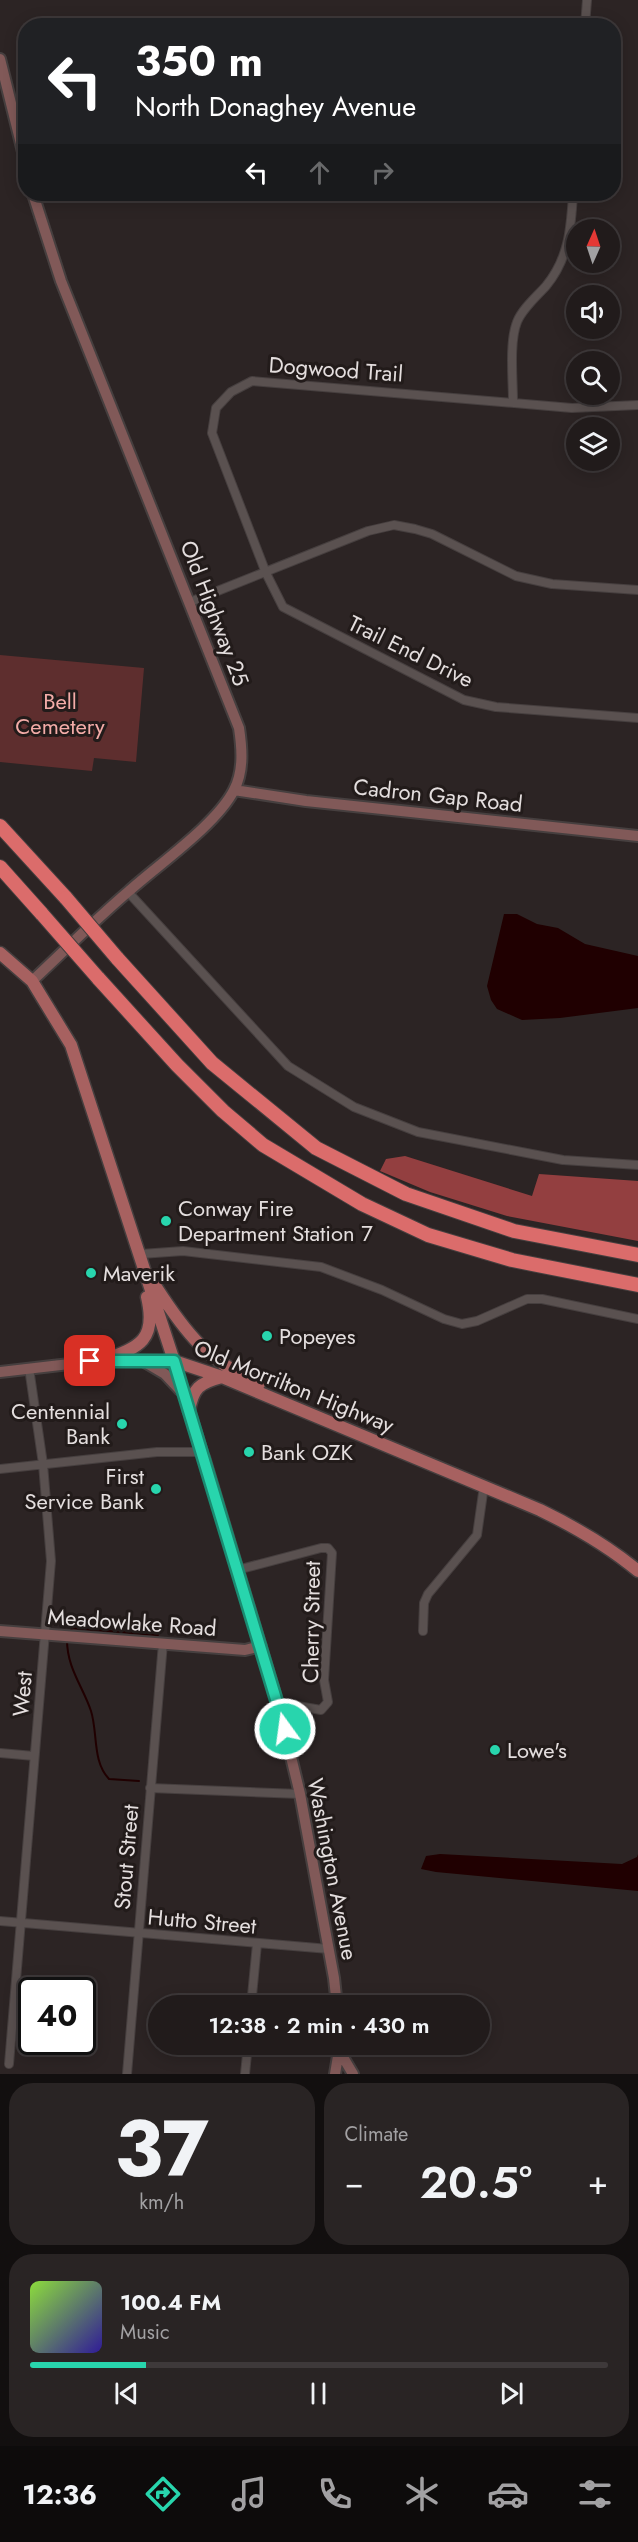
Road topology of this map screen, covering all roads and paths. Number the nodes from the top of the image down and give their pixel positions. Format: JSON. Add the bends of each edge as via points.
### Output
{"nodes":[{"id":1,"x":587,"y":0,"type":"edge"},
{"id":2,"x":586,"y":18,"type":"edge"},
{"id":3,"x":0,"y":59,"type":"edge"},
{"id":4,"x":18,"y":132,"type":"edge"},
{"id":5,"x":35,"y":201,"type":"edge"},
{"id":6,"x":572,"y":201,"type":"edge"},
{"id":7,"x":513,"y":401,"type":"junction"},
{"id":8,"x":638,"y":405,"type":"edge"},
{"id":9,"x":266,"y":573,"type":"junction"},
{"id":10,"x":638,"y":590,"type":"edge"},
{"id":11,"x":190,"y":602,"type":"junction"},
{"id":12,"x":638,"y":718,"type":"edge"},
{"id":13,"x":234,"y":790,"type":"junction"},
{"id":14,"x":0,"y":826,"type":"edge"},
{"id":15,"x":638,"y":836,"type":"edge"},
{"id":16,"x":0,"y":867,"type":"edge"},
{"id":17,"x":128,"y":892,"type":"junction"},
{"id":18,"x":0,"y":953,"type":"edge"},
{"id":19,"x":32,"y":981,"type":"junction"},
{"id":20,"x":638,"y":1165,"type":"edge"},
{"id":21,"x":141,"y":1254,"type":"junction"},
{"id":22,"x":638,"y":1255,"type":"edge"},
{"id":23,"x":638,"y":1285,"type":"edge"},
{"id":24,"x":638,"y":1319,"type":"edge"},
{"id":25,"x":140,"y":1359,"type":"junction"},
{"id":26,"x":104,"y":1360,"type":"junction"},
{"id":27,"x":174,"y":1361,"type":"junction"},
{"id":28,"x":29,"y":1368,"type":"junction"},
{"id":29,"x":0,"y":1372,"type":"edge"},
{"id":30,"x":222,"y":1377,"type":"junction"},
{"id":31,"x":184,"y":1397,"type":"junction"},
{"id":32,"x":189,"y":1411,"type":"junction"},
{"id":33,"x":334,"y":1424,"type":"junction"},
{"id":34,"x":203,"y":1455,"type":"junction"},
{"id":35,"x":43,"y":1464,"type":"junction"},
{"id":36,"x":0,"y":1469,"type":"edge"},
{"id":37,"x":484,"y":1486,"type":"junction"},
{"id":38,"x":237,"y":1570,"type":"junction"},
{"id":39,"x":638,"y":1571,"type":"edge"},
{"id":40,"x":0,"y":1631,"type":"edge"},
{"id":41,"x":423,"y":1631,"type":"dead end"},
{"id":42,"x":45,"y":1635,"type":"junction"},
{"id":43,"x":163,"y":1643,"type":"junction"},
{"id":44,"x":261,"y":1646,"type":"junction"},
{"id":45,"x":279,"y":1707,"type":"junction"},
{"id":46,"x":0,"y":1753,"type":"edge"},
{"id":47,"x":34,"y":1756,"type":"junction"},
{"id":48,"x":150,"y":1788,"type":"junction"},
{"id":49,"x":300,"y":1794,"type":"junction"},
{"id":50,"x":0,"y":1921,"type":"edge"},
{"id":51,"x":22,"y":1923,"type":"junction"},
{"id":52,"x":138,"y":1934,"type":"junction"},
{"id":53,"x":257,"y":1944,"type":"junction"},
{"id":54,"x":329,"y":1949,"type":"junction"},
{"id":55,"x":252,"y":1995,"type":"edge"},
{"id":56,"x":335,"y":1995,"type":"edge"},
{"id":57,"x":247,"y":2055,"type":"edge"},
{"id":58,"x":339,"y":2055,"type":"edge"},
{"id":59,"x":344,"y":2055,"type":"edge"},
{"id":60,"x":9,"y":2064,"type":"dead end"},
{"id":61,"x":127,"y":2074,"type":"edge"},
{"id":62,"x":245,"y":2074,"type":"edge"},
{"id":63,"x":335,"y":2074,"type":"edge"},
{"id":64,"x":353,"y":2074,"type":"edge"}],
"edges":[{"from":1,"to":2,"type":"street"},
{"from":3,"to":4,"type":"street"},
{"from":5,"to":11,"type":"street","name":"Old Highway 25","via":[[61,281]]},
{"from":6,"to":7,"type":"street","via":[[565,254],[557,273],[517,321]]},
{"from":7,"to":8,"type":"street","name":"Dogwood Trail","via":[[572,408]]},
{"from":7,"to":9,"type":"street","name":"Dogwood Trail","via":[[252,381],[231,392],[216,408],[212,433]]},
{"from":9,"to":10,"type":"street","via":[[368,531],[394,525],[432,534],[516,576],[552,584]]},
{"from":9,"to":11,"type":"street"},
{"from":9,"to":12,"type":"street","name":"Trail End Drive","via":[[283,607],[464,700],[496,707]]},
{"from":11,"to":13,"type":"street","name":"Old Highway 25","via":[[238,728],[242,752]]},
{"from":13,"to":15,"type":"street","name":"Cadron Gap Road"},
{"from":13,"to":17,"type":"street","name":"Old Highway 25","via":[[219,813]]},
{"from":14,"to":22,"type":"highway","bridge":true,"via":[[212,1063],[316,1148],[406,1194],[514,1231]]},
{"from":16,"to":23,"type":"highway","bridge":true,"via":[[177,1065],[263,1145],[362,1204],[428,1235],[512,1260]]},
{"from":17,"to":19,"type":"street","name":"Old Highway 25"},
{"from":17,"to":20,"type":"street","via":[[288,1066],[354,1107],[418,1132],[563,1160]]},
{"from":18,"to":19,"type":"main road","name":"Old Morrilton Highway"},
{"from":19,"to":21,"type":"main road","name":"Old Morrilton Highway","via":[[71,1045]]},
{"from":21,"to":24,"type":"street","via":[[183,1251],[321,1267],[462,1323],[477,1321],[527,1299]]},
{"from":21,"to":26,"type":"main road","via":[[150,1310],[148,1333],[132,1350]]},
{"from":21,"to":27,"type":"main road","name":"Old Morrilton Highway"},
{"from":21,"to":33,"type":"main road","via":[[156,1287],[182,1327],[210,1356]]},
{"from":25,"to":26,"type":"street"},
{"from":25,"to":27,"type":"street"},
{"from":25,"to":31,"type":"street","via":[[165,1374]]},
{"from":26,"to":28,"type":"street"},
{"from":27,"to":30,"type":"main road","name":"Old Morrilton Highway"},
{"from":27,"to":31,"type":"street","name":"Washington Avenue"},
{"from":28,"to":29,"type":"street"},
{"from":28,"to":35,"type":"street","name":"West"},
{"from":30,"to":32,"type":"main road","via":[[200,1385],[192,1395]]},
{"from":30,"to":33,"type":"main road","name":"Old Morrilton Highway"},
{"from":31,"to":32,"type":"street","name":"Washington Avenue"},
{"from":32,"to":34,"type":"street","name":"Washington Avenue"},
{"from":33,"to":37,"type":"main road","name":"Old Morrilton Highway"},
{"from":34,"to":35,"type":"street","via":[[157,1452]]},
{"from":34,"to":38,"type":"street","name":"Washington Avenue"},
{"from":35,"to":36,"type":"street"},
{"from":35,"to":42,"type":"street","name":"West","via":[[51,1561]]},
{"from":37,"to":39,"type":"main road","name":"Old Morrilton Highway","via":[[580,1530]]},
{"from":37,"to":41,"type":"street","via":[[477,1535],[428,1594]]},
{"from":38,"to":44,"type":"street","name":"Washington Avenue"},
{"from":38,"to":45,"type":"street","name":"Cherry Street","via":[[321,1548],[332,1553],[324,1680],[328,1702],[321,1710]]},
{"from":40,"to":42,"type":"street","name":"Meadowlake Road"},
{"from":42,"to":43,"type":"street","name":"Meadowlake Road"},
{"from":42,"to":47,"type":"street","name":"West"},
{"from":43,"to":44,"type":"street","name":"Meadowlake Road","via":[[245,1650]]},
{"from":43,"to":48,"type":"street","name":"Stout Street"},
{"from":44,"to":45,"type":"street","name":"Washington Avenue"},
{"from":45,"to":49,"type":"street","name":"Washington Avenue"},
{"from":46,"to":47,"type":"street"},
{"from":47,"to":51,"type":"street","name":"West"},
{"from":48,"to":49,"type":"street"},
{"from":48,"to":52,"type":"street","name":"Stout Street"},
{"from":49,"to":54,"type":"street","name":"Washington Avenue"},
{"from":50,"to":51,"type":"street","name":"Hutto Street"},
{"from":51,"to":52,"type":"street","name":"Hutto Street"},
{"from":51,"to":60,"type":"street"},
{"from":52,"to":53,"type":"street","name":"Hutto Street"},
{"from":52,"to":61,"type":"street","name":"Stout Street"},
{"from":53,"to":54,"type":"street","name":"Hutto Street"},
{"from":53,"to":55,"type":"street"},
{"from":54,"to":56,"type":"street","name":"Washington Avenue"},
{"from":57,"to":62,"type":"street"},
{"from":58,"to":63,"type":"street"},
{"from":59,"to":64,"type":"street"}]}
